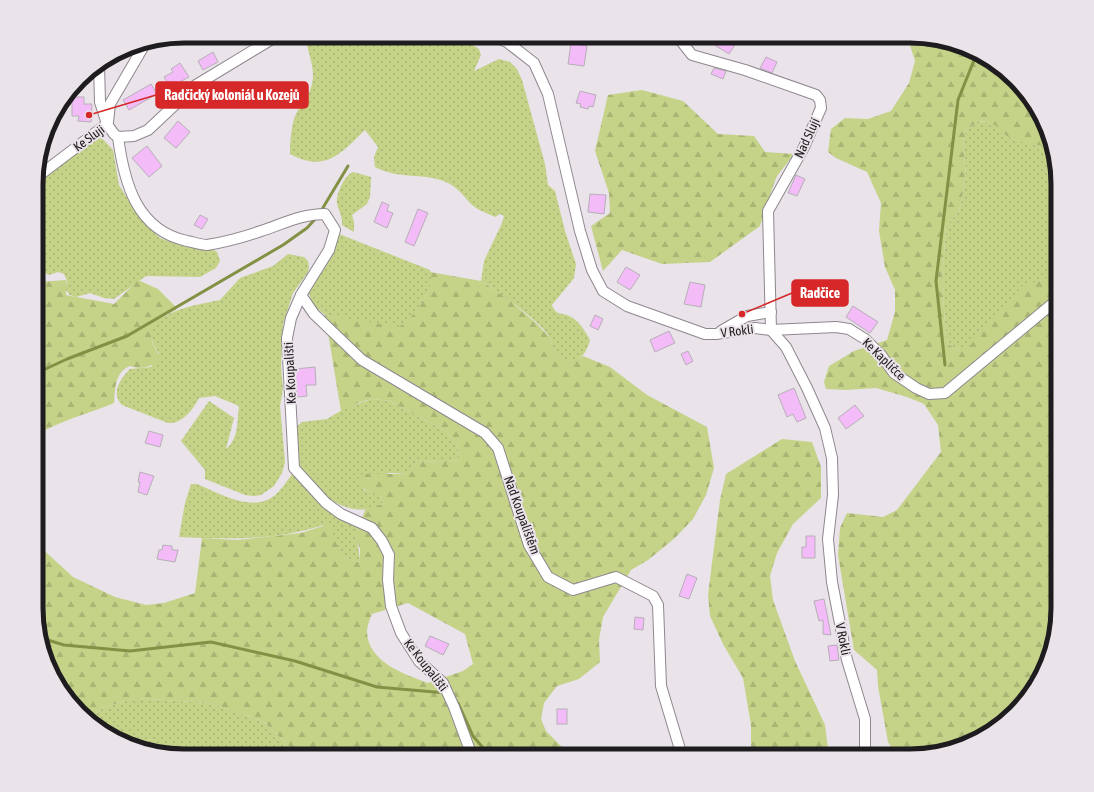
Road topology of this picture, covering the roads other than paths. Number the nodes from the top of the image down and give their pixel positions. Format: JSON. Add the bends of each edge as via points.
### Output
{"nodes":[{"id":1,"x":265,"y":43,"type":"edge"},
{"id":2,"x":507,"y":43,"type":"edge"},
{"id":3,"x":683,"y":43,"type":"edge"},
{"id":4,"x":142,"y":49,"type":"edge"},
{"id":5,"x":99,"y":71,"type":"edge"},
{"id":6,"x":107,"y":124,"type":"junction"},
{"id":7,"x":118,"y":137,"type":"junction"},
{"id":8,"x":43,"y":172,"type":"edge"},
{"id":9,"x":301,"y":295,"type":"junction"},
{"id":10,"x":1051,"y":305,"type":"edge"},
{"id":11,"x":772,"y":312,"type":"junction"},
{"id":12,"x":771,"y":330,"type":"junction"},
{"id":13,"x":716,"y":334,"type":"junction"},
{"id":14,"x":469,"y":749,"type":"edge"},
{"id":15,"x":680,"y":749,"type":"edge"},
{"id":16,"x":865,"y":749,"type":"edge"}],
"edges":[{"from":1,"to":7,"type":"street","name":"Ke Sluji","via":[[196,85],[148,130],[134,136]]},
{"from":2,"to":13,"type":"street","name":"V Rokli","via":[[534,63],[548,94],[580,231],[592,270],[603,291],[627,306],[705,334]]},
{"from":3,"to":11,"type":"street","name":"Nad Slují","via":[[692,55],[745,70],[816,95],[820,100],[821,108],[804,147],[768,211]]},
{"from":4,"to":6,"type":"street","via":[[110,104]]},
{"from":5,"to":6,"type":"street","via":[[100,102]]},
{"from":6,"to":7,"type":"street","name":"Ke Sluji"},
{"from":6,"to":8,"type":"street","name":"Ke Sluji"},
{"from":7,"to":9,"type":"street","name":"Ke Koupališti","via":[[122,166],[142,213],[154,226],[174,238],[206,245],[260,232],[309,214],[325,214],[335,230],[329,250]]},
{"from":9,"to":14,"type":"street","name":"Ke Koupališti","via":[[291,318],[287,338],[294,468],[326,503],[341,514],[372,528],[382,541],[389,555],[391,606],[401,633],[419,661],[445,687]]},
{"from":9,"to":15,"type":"street","name":"Nad Koupalištěm","via":[[314,314],[362,360],[486,433],[498,448],[529,545],[548,577],[573,590],[616,578],[653,596],[658,605],[661,686]]},
{"from":10,"to":12,"type":"street","name":"Ke Kapličce","via":[[945,393],[930,394],[916,388],[894,373],[881,355],[849,329],[836,327]]},
{"from":11,"to":12,"type":"street","name":"Nad Slují"},
{"from":11,"to":13,"type":"street","via":[[747,316]]},
{"from":12,"to":13,"type":"street","name":"V Rokli","via":[[755,328]]},
{"from":12,"to":16,"type":"street","name":"V Rokli","via":[[786,347],[826,428],[832,458],[833,495],[828,538],[832,582],[846,660],[865,719]]}]}
